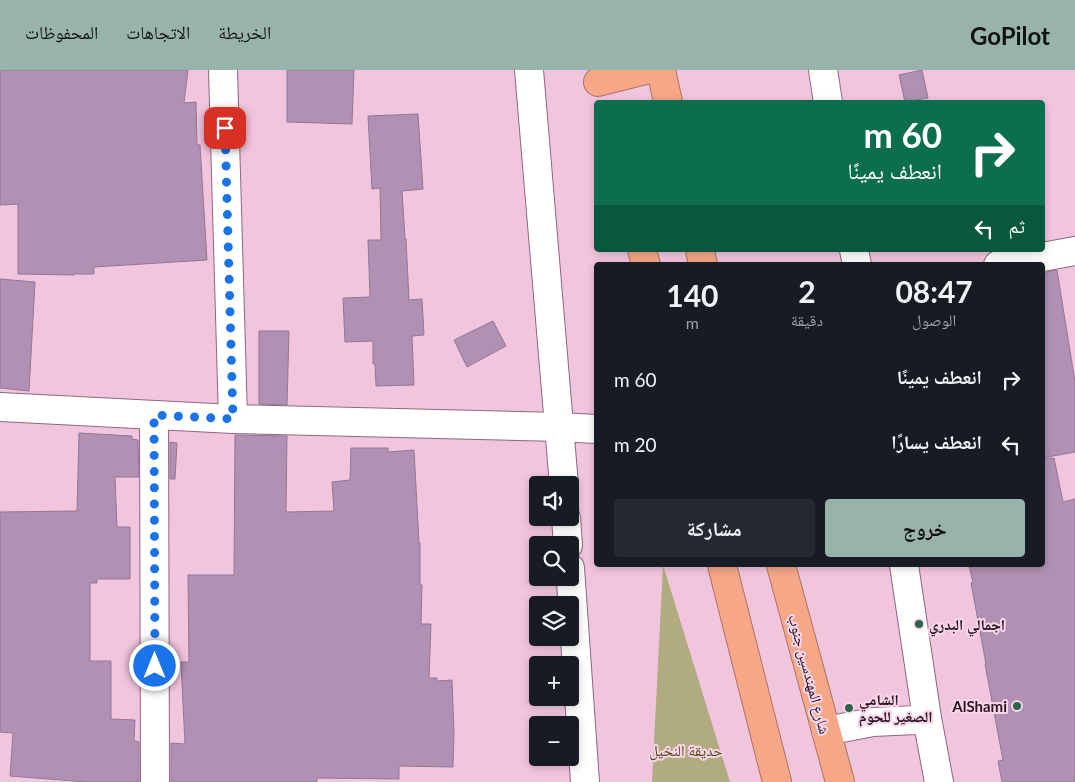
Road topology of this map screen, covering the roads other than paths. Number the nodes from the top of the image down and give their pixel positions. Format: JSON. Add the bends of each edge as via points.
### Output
{"nodes":[{"id":1,"x":223,"y":70,"type":"edge"},
{"id":2,"x":529,"y":70,"type":"edge"},
{"id":3,"x":646,"y":70,"type":"edge"},
{"id":4,"x":661,"y":70,"type":"edge"},
{"id":5,"x":822,"y":70,"type":"edge"},
{"id":6,"x":599,"y":85,"type":"edge"},
{"id":7,"x":668,"y":100,"type":"edge"},
{"id":8,"x":828,"y":100,"type":"edge"},
{"id":9,"x":1075,"y":251,"type":"edge"},
{"id":10,"x":1014,"y":262,"type":"edge"},
{"id":11,"x":0,"y":407,"type":"edge"},
{"id":12,"x":154,"y":415,"type":"junction"},
{"id":13,"x":233,"y":419,"type":"junction"},
{"id":14,"x":560,"y":427,"type":"junction"},
{"id":15,"x":594,"y":429,"type":"edge"},
{"id":16,"x":563,"y":476,"type":"edge"},
{"id":17,"x":723,"y":567,"type":"edge"},
{"id":18,"x":782,"y":567,"type":"edge"},
{"id":19,"x":904,"y":567,"type":"edge"},
{"id":20,"x":571,"y":586,"type":"edge"},
{"id":21,"x":927,"y":718,"type":"junction"},
{"id":22,"x":826,"y":731,"type":"junction"},
{"id":23,"x":155,"y":782,"type":"edge"},
{"id":24,"x":585,"y":782,"type":"edge"},
{"id":25,"x":777,"y":782,"type":"edge"},
{"id":26,"x":840,"y":782,"type":"edge"},
{"id":27,"x":939,"y":782,"type":"edge"}],
"edges":[{"from":1,"to":13,"type":"street"},
{"from":2,"to":14,"type":"street"},
{"from":3,"to":6,"type":"highway"},
{"from":4,"to":7,"type":"highway"},
{"from":5,"to":8,"type":"street"},
{"from":9,"to":10,"type":"street"},
{"from":11,"to":12,"type":"street"},
{"from":12,"to":13,"type":"street"},
{"from":12,"to":23,"type":"street"},
{"from":13,"to":14,"type":"street"},
{"from":14,"to":15,"type":"street"},
{"from":14,"to":16,"type":"street"},
{"from":17,"to":25,"type":"highway"},
{"from":18,"to":22,"type":"highway","name":"شارع المهندسين جنوب"},
{"from":19,"to":21,"type":"street"},
{"from":20,"to":24,"type":"street"},
{"from":21,"to":22,"type":"street","via":[[873,722]]},
{"from":21,"to":27,"type":"street"},
{"from":22,"to":26,"type":"highway","name":"شارع المهندسين جنوب"}]}
